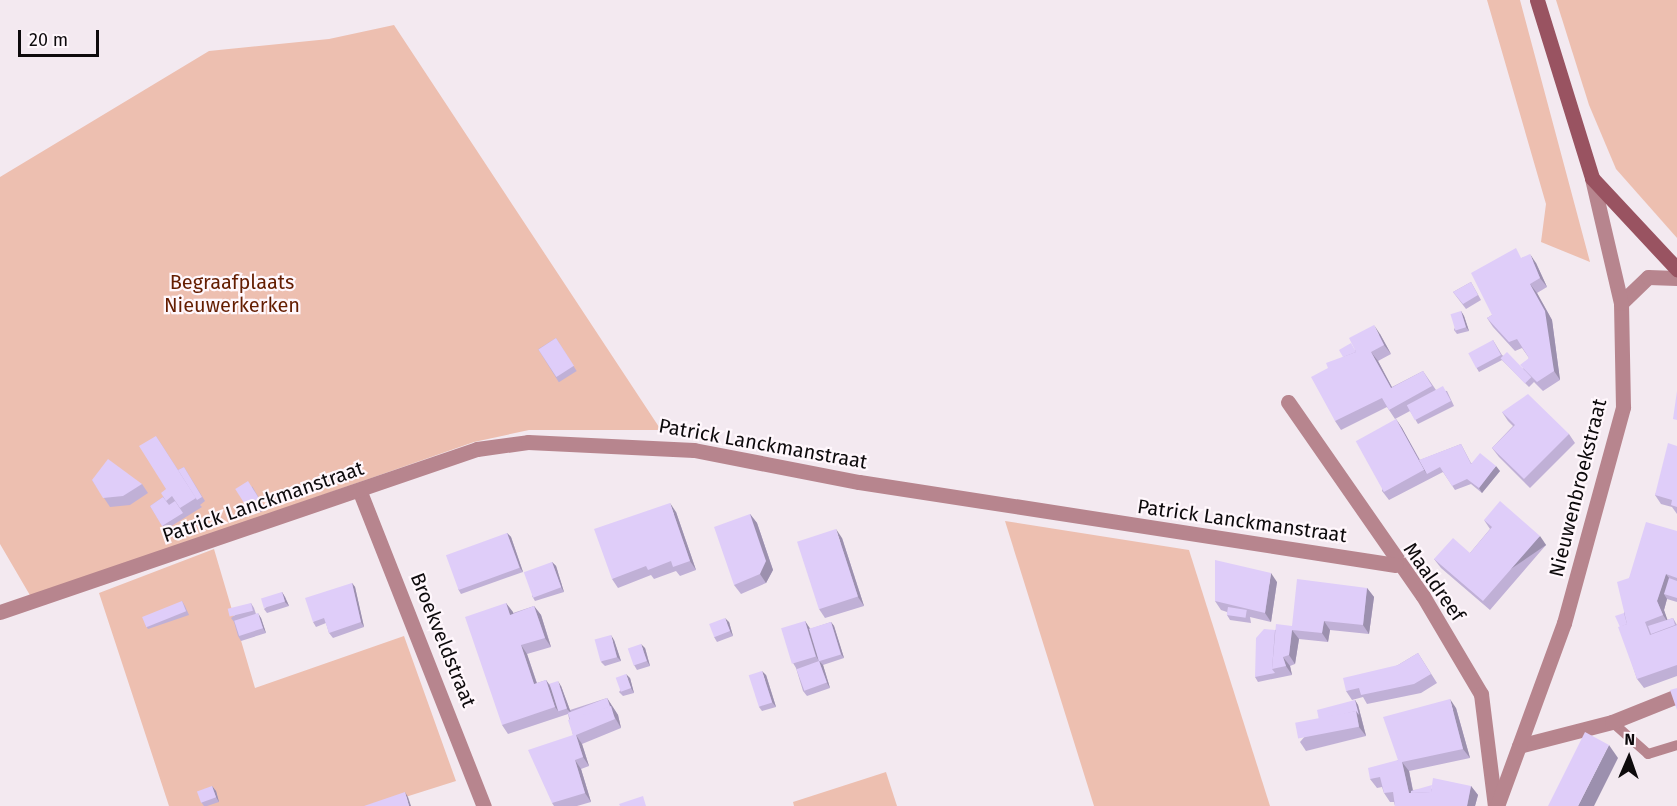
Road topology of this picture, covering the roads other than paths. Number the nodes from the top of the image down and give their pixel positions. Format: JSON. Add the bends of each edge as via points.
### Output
{"nodes":[{"id":1,"x":1537,"y":0,"type":"edge"},
{"id":2,"x":1592,"y":178,"type":"junction"},
{"id":3,"x":1677,"y":269,"type":"edge"},
{"id":4,"x":1677,"y":278,"type":"edge"},
{"id":5,"x":1622,"y":303,"type":"junction"},
{"id":6,"x":1288,"y":402,"type":"dead end"},
{"id":7,"x":360,"y":492,"type":"junction"},
{"id":8,"x":1396,"y":565,"type":"junction"},
{"id":9,"x":0,"y":612,"type":"edge"},
{"id":10,"x":1677,"y":696,"type":"edge"},
{"id":11,"x":1612,"y":722,"type":"junction"},
{"id":12,"x":1677,"y":745,"type":"edge"},
{"id":13,"x":1519,"y":746,"type":"junction"},
{"id":14,"x":484,"y":806,"type":"edge"},
{"id":15,"x":1496,"y":806,"type":"edge"}],
"edges":[{"from":1,"to":2,"type":"street","name":"Nieuwenbroekstraat"},
{"from":2,"to":3,"type":"street"},
{"from":2,"to":5,"type":"street","name":"Nieuwenbroekstraat"},
{"from":4,"to":5,"type":"street","via":[[1648,277]]},
{"from":5,"to":13,"type":"street","name":"Nieuwenbroekstraat","via":[[1623,407],[1564,623]]},
{"from":6,"to":8,"type":"street","name":"Maaldreef"},
{"from":7,"to":8,"type":"street","name":"Patrick Lanckmanstraat","via":[[477,449],[528,442],[611,442],[694,450],[859,482]]},
{"from":7,"to":9,"type":"street","name":"Patrick Lanckmanstraat"},
{"from":7,"to":14,"type":"street","name":"Broekveldstraat"},
{"from":8,"to":15,"type":"street","name":"Maaldreef","via":[[1423,596],[1481,694]]},
{"from":10,"to":11,"type":"street"},
{"from":11,"to":12,"type":"lane","via":[[1648,753]]},
{"from":11,"to":13,"type":"street"},
{"from":13,"to":15,"type":"street","name":"Nieuwenbroekstraat"}]}
